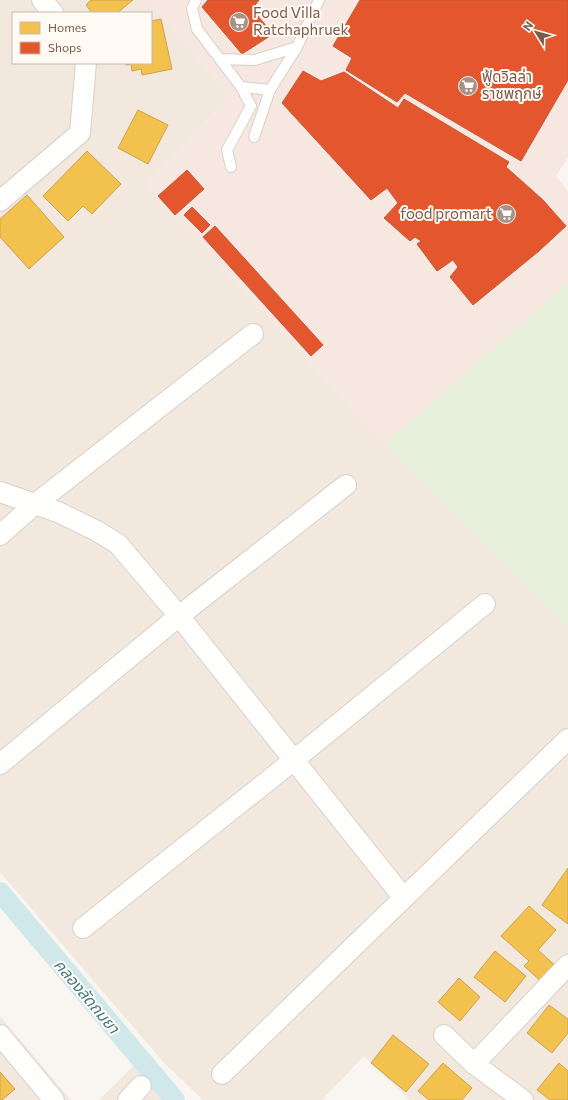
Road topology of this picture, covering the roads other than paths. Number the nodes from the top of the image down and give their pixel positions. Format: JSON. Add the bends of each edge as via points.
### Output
{"nodes":[{"id":1,"x":42,"y":0,"type":"edge"},
{"id":2,"x":196,"y":0,"type":"edge"},
{"id":3,"x":319,"y":0,"type":"edge"},
{"id":4,"x":51,"y":12,"type":"edge"},
{"id":5,"x":297,"y":46,"type":"junction"},
{"id":6,"x":220,"y":60,"type":"junction"},
{"id":7,"x":86,"y":64,"type":"edge"},
{"id":8,"x":241,"y":87,"type":"junction"},
{"id":9,"x":270,"y":90,"type":"junction"},
{"id":10,"x":254,"y":137,"type":"dead end"},
{"id":11,"x":231,"y":167,"type":"dead end"},
{"id":12,"x":0,"y":201,"type":"edge"},
{"id":13,"x":253,"y":334,"type":"dead end"},
{"id":14,"x":346,"y":485,"type":"dead end"},
{"id":15,"x":0,"y":492,"type":"edge"},
{"id":16,"x":34,"y":504,"type":"junction"},
{"id":17,"x":0,"y":535,"type":"edge"},
{"id":18,"x":485,"y":604,"type":"dead end"},
{"id":19,"x":179,"y":616,"type":"junction"},
{"id":20,"x":568,"y":739,"type":"edge"},
{"id":21,"x":294,"y":760,"type":"junction"},
{"id":22,"x":0,"y":764,"type":"edge"},
{"id":23,"x":403,"y":897,"type":"junction"},
{"id":24,"x":83,"y":928,"type":"dead end"},
{"id":25,"x":568,"y":965,"type":"edge"},
{"id":26,"x":444,"y":1035,"type":"dead end"},
{"id":27,"x":0,"y":1036,"type":"edge"},
{"id":28,"x":474,"y":1064,"type":"junction"},
{"id":29,"x":222,"y":1074,"type":"dead end"},
{"id":30,"x":54,"y":1100,"type":"edge"},
{"id":31,"x":523,"y":1100,"type":"edge"}],
"edges":[{"from":1,"to":4,"type":"street"},
{"from":2,"to":6,"type":"lane","via":[[192,8],[197,30]]},
{"from":3,"to":5,"type":"lane"},
{"from":5,"to":6,"type":"lane","via":[[254,60]]},
{"from":5,"to":9,"type":"lane"},
{"from":6,"to":8,"type":"lane"},
{"from":7,"to":12,"type":"street","via":[[80,134]]},
{"from":8,"to":9,"type":"lane"},
{"from":8,"to":11,"type":"lane","via":[[251,106],[227,150]]},
{"from":9,"to":10,"type":"lane"},
{"from":13,"to":16,"type":"street"},
{"from":14,"to":19,"type":"street"},
{"from":15,"to":16,"type":"street"},
{"from":16,"to":17,"type":"street"},
{"from":16,"to":19,"type":"street","via":[[58,512],[118,544]]},
{"from":18,"to":21,"type":"street"},
{"from":19,"to":21,"type":"street"},
{"from":19,"to":22,"type":"street"},
{"from":20,"to":23,"type":"street"},
{"from":21,"to":23,"type":"street"},
{"from":21,"to":24,"type":"street"},
{"from":23,"to":29,"type":"street"},
{"from":25,"to":28,"type":"street"},
{"from":26,"to":28,"type":"street"},
{"from":27,"to":30,"type":"street"},
{"from":28,"to":31,"type":"street"}]}
